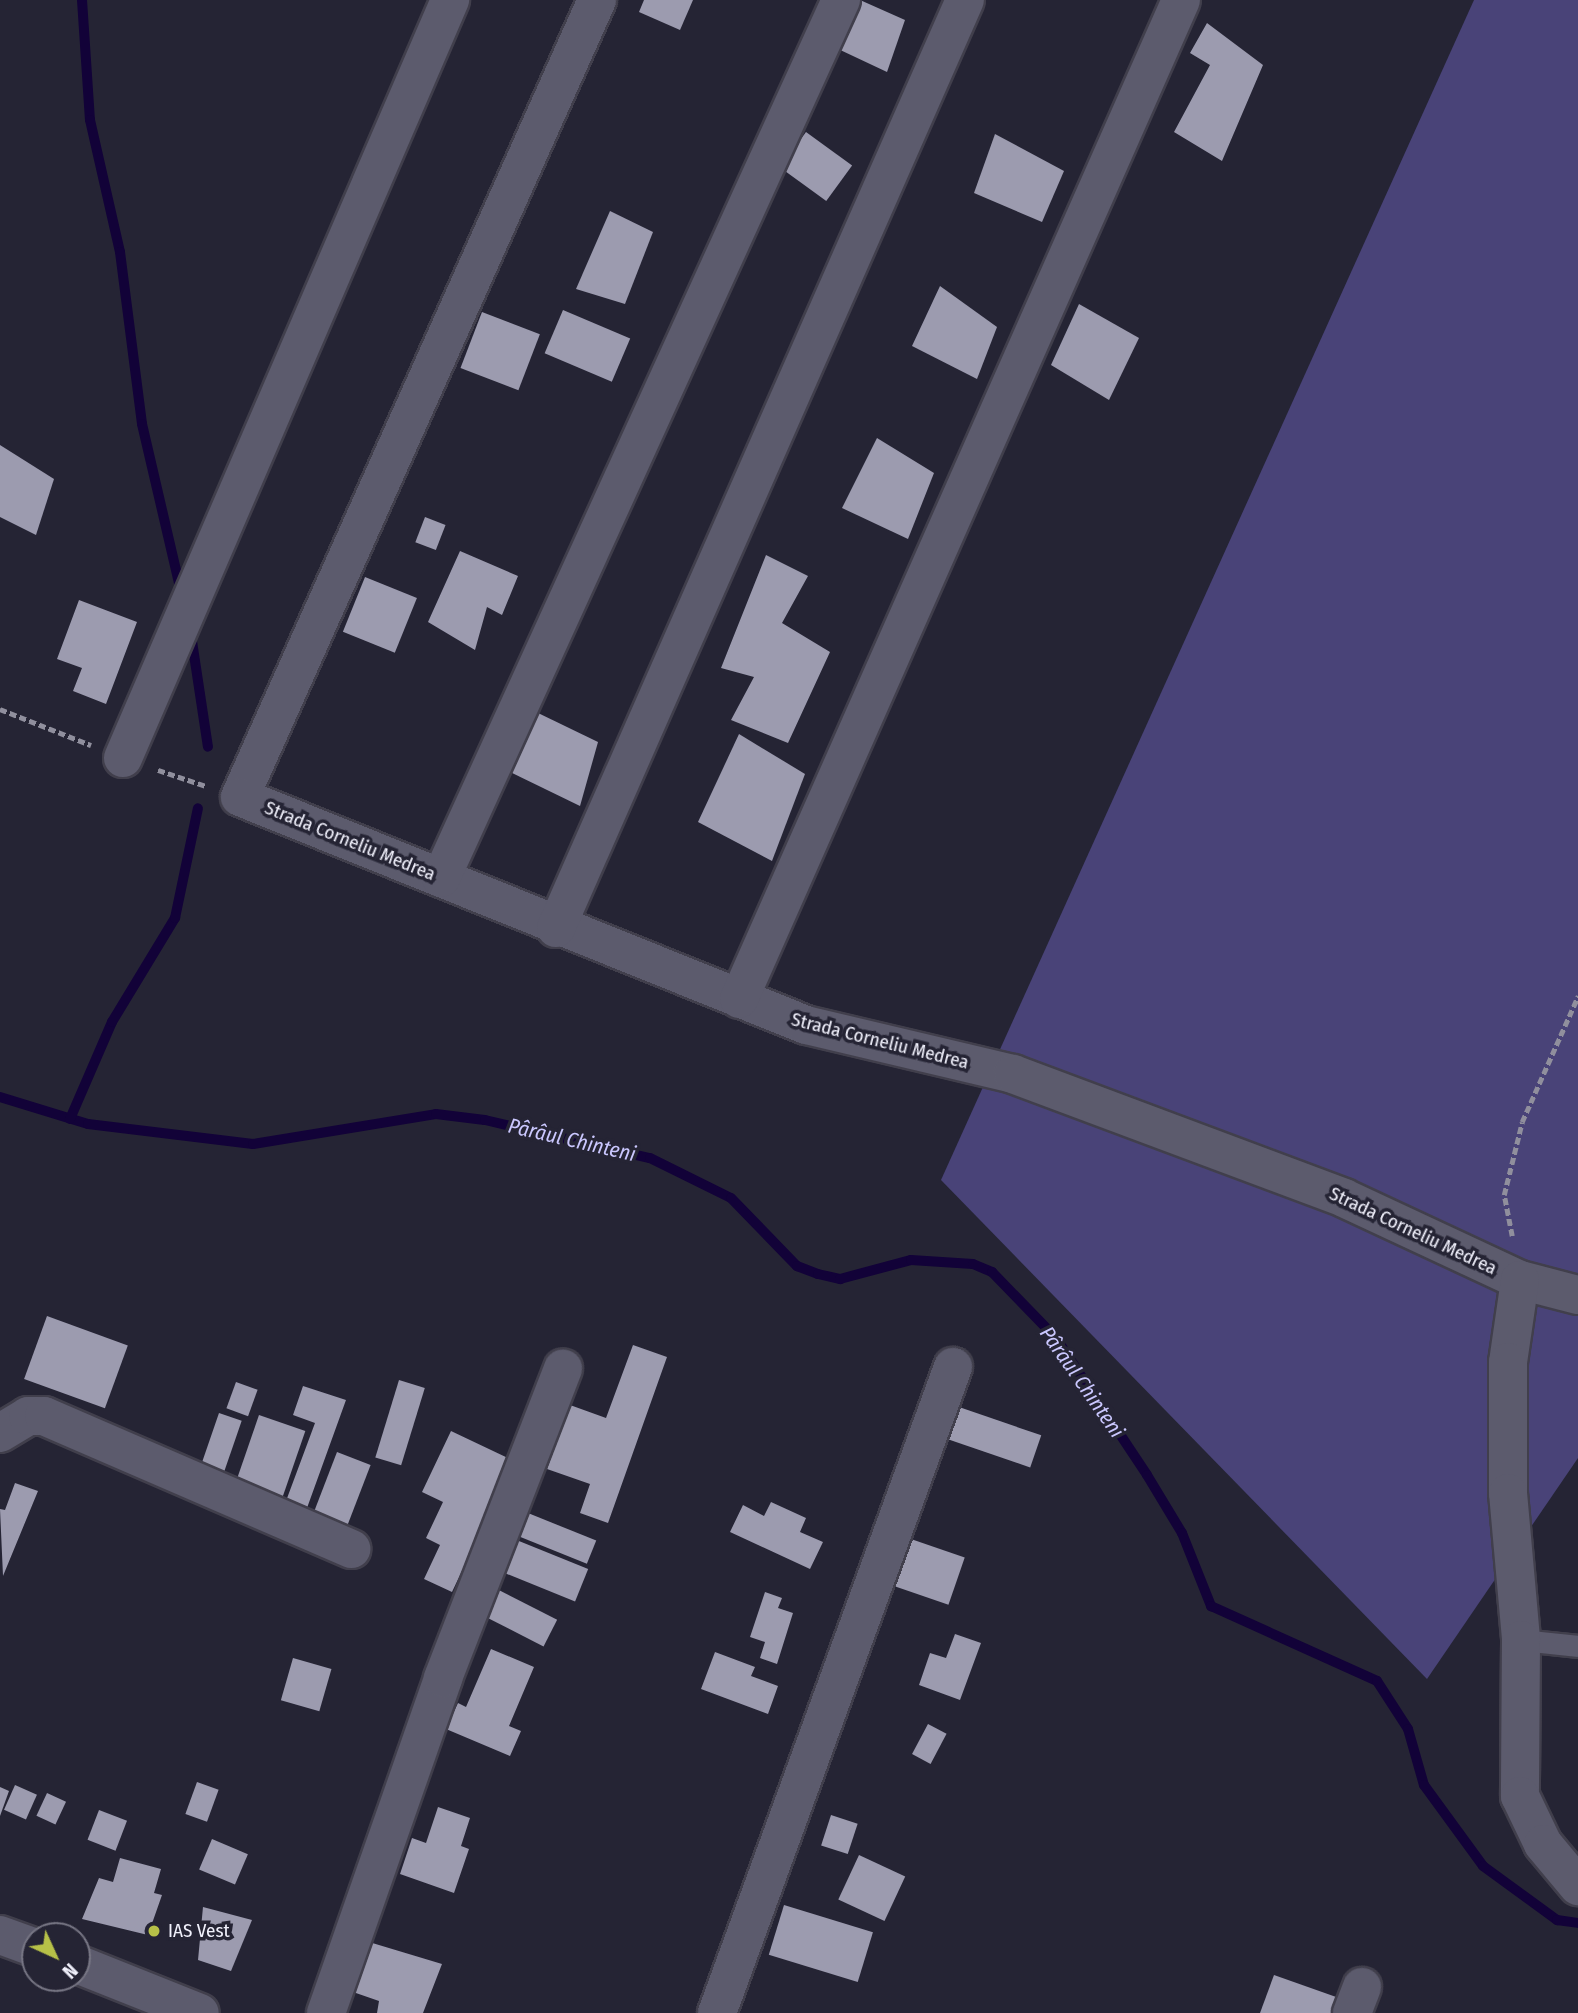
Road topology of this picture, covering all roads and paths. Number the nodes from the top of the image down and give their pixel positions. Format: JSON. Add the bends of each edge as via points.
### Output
{"nodes":[{"id":1,"x":450,"y":0,"type":"edge"},
{"id":2,"x":597,"y":0,"type":"edge"},
{"id":3,"x":841,"y":0,"type":"edge"},
{"id":4,"x":965,"y":0,"type":"edge"},
{"id":5,"x":1181,"y":0,"type":"edge"},
{"id":6,"x":123,"y":758,"type":"dead end"},
{"id":7,"x":441,"y":878,"type":"junction"},
{"id":8,"x":556,"y":928,"type":"junction"},
{"id":9,"x":1578,"y":996,"type":"edge"},
{"id":10,"x":739,"y":999,"type":"junction"},
{"id":11,"x":1520,"y":1280,"type":"junction"},
{"id":12,"x":1578,"y":1295,"type":"edge"},
{"id":13,"x":953,"y":1367,"type":"dead end"},
{"id":14,"x":564,"y":1368,"type":"dead end"},
{"id":15,"x":0,"y":1433,"type":"edge"},
{"id":16,"x":352,"y":1549,"type":"dead end"},
{"id":17,"x":1521,"y":1640,"type":"junction"},
{"id":18,"x":1578,"y":1646,"type":"edge"},
{"id":19,"x":1578,"y":1886,"type":"edge"},
{"id":20,"x":0,"y":1935,"type":"edge"},
{"id":21,"x":21,"y":1943,"type":"edge"},
{"id":22,"x":91,"y":1970,"type":"edge"},
{"id":23,"x":200,"y":2013,"type":"edge"},
{"id":24,"x":326,"y":2013,"type":"edge"},
{"id":25,"x":717,"y":2013,"type":"edge"}],
"edges":[{"from":1,"to":6,"type":"street"},
{"from":2,"to":7,"type":"street","name":"Strada Corneliu Medrea","via":[[240,797]]},
{"from":3,"to":7,"type":"street"},
{"from":4,"to":8,"type":"street"},
{"from":5,"to":10,"type":"street"},
{"from":7,"to":8,"type":"street","name":"Strada Corneliu Medrea"},
{"from":8,"to":10,"type":"street","name":"Strada Corneliu Medrea"},
{"from":9,"to":11,"type":"path","via":[[1522,1122],[1504,1195]]},
{"from":10,"to":11,"type":"street","name":"Strada Corneliu Medrea","via":[[806,1025],[1013,1074],[1344,1198]]},
{"from":11,"to":12,"type":"street","name":"Strada Corneliu Medrea"},
{"from":11,"to":17,"type":"street","via":[[1507,1362],[1508,1493]]},
{"from":13,"to":25,"type":"street"},
{"from":14,"to":24,"type":"street","via":[[443,1678]]},
{"from":15,"to":16,"type":"street","via":[[28,1416],[44,1416]]},
{"from":17,"to":18,"type":"lane"},
{"from":17,"to":19,"type":"street","via":[[1520,1796],[1543,1843]]},
{"from":20,"to":21,"type":"street"},
{"from":22,"to":23,"type":"street"}]}
